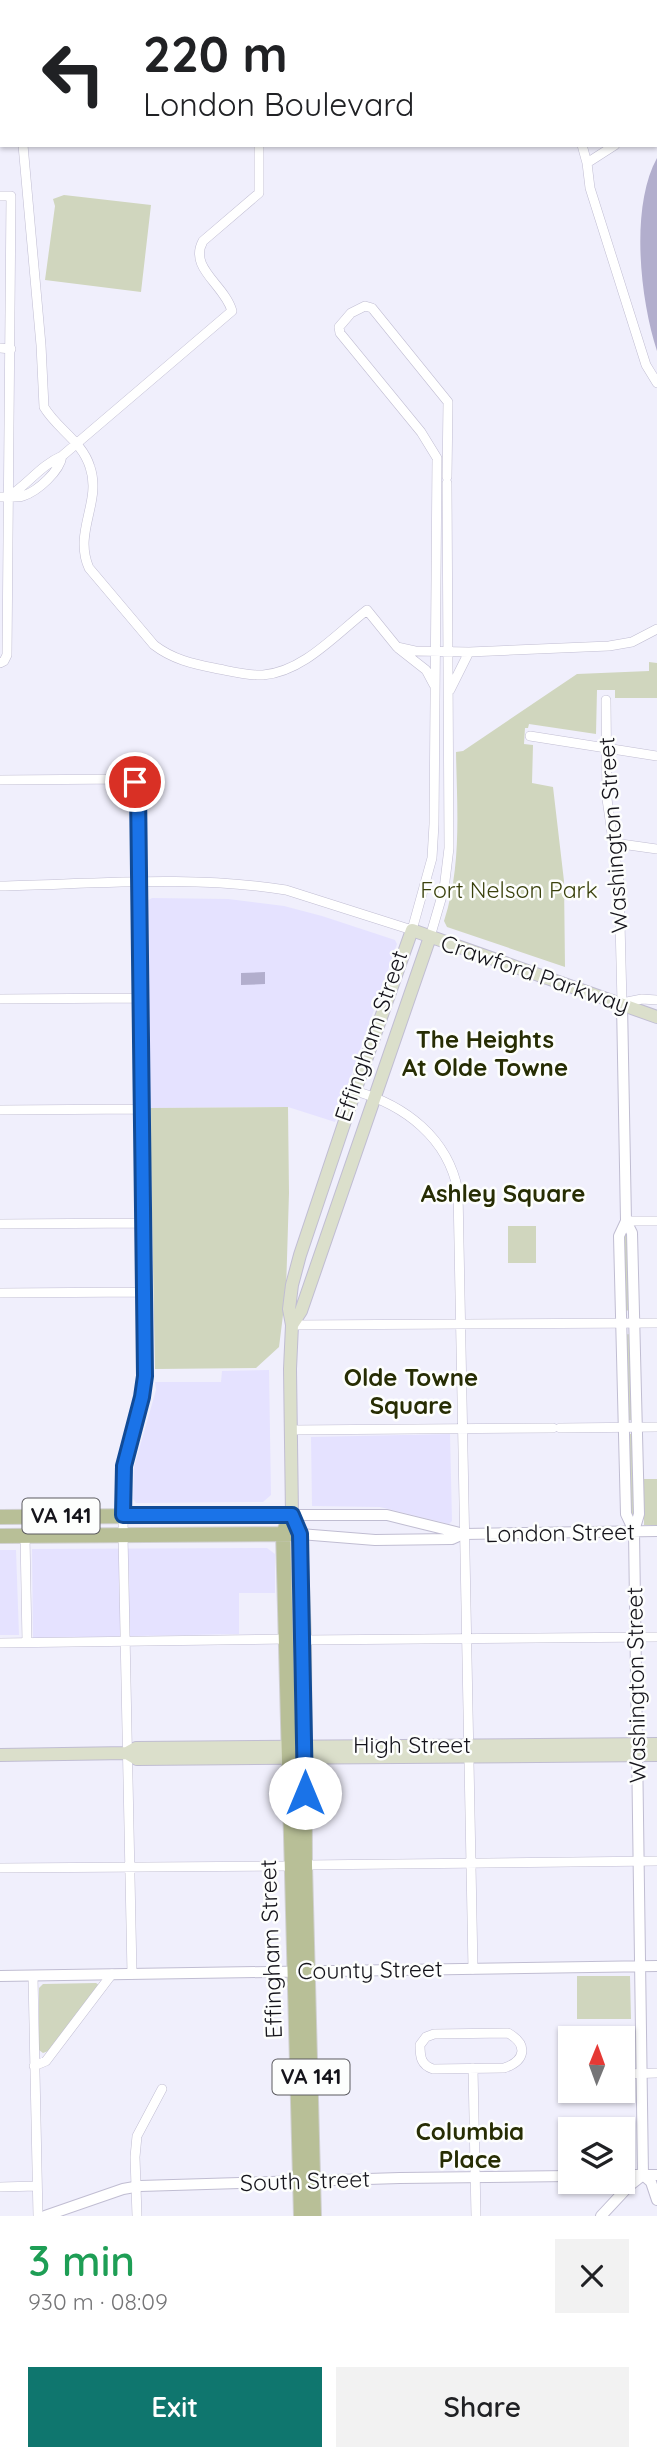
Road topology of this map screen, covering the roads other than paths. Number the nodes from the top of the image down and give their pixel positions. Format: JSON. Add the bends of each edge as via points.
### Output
{"nodes":[{"id":1,"x":23,"y":147,"type":"edge"},
{"id":2,"x":259,"y":147,"type":"edge"},
{"id":3,"x":583,"y":147,"type":"edge"},
{"id":4,"x":612,"y":147,"type":"edge"},
{"id":5,"x":587,"y":163,"type":"junction"},
{"id":6,"x":0,"y":196,"type":"edge"},
{"id":7,"x":0,"y":348,"type":"edge"},
{"id":8,"x":11,"y":349,"type":"junction"},
{"id":9,"x":657,"y":383,"type":"edge"},
{"id":10,"x":77,"y":443,"type":"junction"},
{"id":11,"x":4,"y":497,"type":"edge"},
{"id":12,"x":657,"y":629,"type":"edge"},
{"id":13,"x":397,"y":647,"type":"junction"},
{"id":14,"x":434,"y":652,"type":"junction"},
{"id":15,"x":450,"y":652,"type":"junction"},
{"id":16,"x":469,"y":652,"type":"junction"},
{"id":17,"x":2,"y":662,"type":"edge"},
{"id":18,"x":436,"y":690,"type":"junction"},
{"id":19,"x":449,"y":692,"type":"junction"},
{"id":20,"x":606,"y":701,"type":"dead end"},
{"id":21,"x":530,"y":736,"type":"dead end"},
{"id":22,"x":607,"y":747,"type":"junction"},
{"id":23,"x":657,"y":756,"type":"edge"},
{"id":24,"x":0,"y":780,"type":"edge"},
{"id":25,"x":614,"y":843,"type":"junction"},
{"id":26,"x":657,"y":849,"type":"edge"},
{"id":27,"x":139,"y":884,"type":"junction"},
{"id":28,"x":0,"y":886,"type":"edge"},
{"id":29,"x":412,"y":930,"type":"junction"},
{"id":30,"x":430,"y":937,"type":"junction"},
{"id":31,"x":141,"y":998,"type":"junction"},
{"id":32,"x":0,"y":999,"type":"edge"},
{"id":33,"x":657,"y":1000,"type":"edge"},
{"id":34,"x":622,"y":1003,"type":"junction"},
{"id":35,"x":657,"y":1017,"type":"edge"},
{"id":36,"x":355,"y":1091,"type":"junction"},
{"id":37,"x":374,"y":1097,"type":"junction"},
{"id":38,"x":142,"y":1109,"type":"junction"},
{"id":39,"x":0,"y":1110,"type":"edge"},
{"id":40,"x":626,"y":1221,"type":"junction"},
{"id":41,"x":657,"y":1221,"type":"edge"},
{"id":42,"x":143,"y":1223,"type":"junction"},
{"id":43,"x":0,"y":1224,"type":"edge"},
{"id":44,"x":144,"y":1292,"type":"junction"},
{"id":45,"x":0,"y":1293,"type":"edge"},
{"id":46,"x":635,"y":1323,"type":"junction"},
{"id":47,"x":657,"y":1323,"type":"edge"},
{"id":48,"x":460,"y":1324,"type":"junction"},
{"id":49,"x":620,"y":1324,"type":"junction"},
{"id":50,"x":292,"y":1325,"type":"junction"},
{"id":51,"x":624,"y":1427,"type":"junction"},
{"id":52,"x":637,"y":1427,"type":"junction"},
{"id":53,"x":657,"y":1427,"type":"edge"},
{"id":54,"x":462,"y":1429,"type":"junction"},
{"id":55,"x":291,"y":1430,"type":"junction"},
{"id":56,"x":123,"y":1515,"type":"junction"},
{"id":57,"x":292,"y":1515,"type":"junction"},
{"id":58,"x":0,"y":1517,"type":"edge"},
{"id":59,"x":634,"y":1531,"type":"junction"},
{"id":60,"x":657,"y":1531,"type":"edge"},
{"id":61,"x":283,"y":1533,"type":"junction"},
{"id":62,"x":300,"y":1534,"type":"junction"},
{"id":63,"x":464,"y":1534,"type":"junction"},
{"id":64,"x":123,"y":1535,"type":"junction"},
{"id":65,"x":0,"y":1536,"type":"edge"},
{"id":66,"x":25,"y":1536,"type":"junction"},
{"id":67,"x":636,"y":1637,"type":"junction"},
{"id":68,"x":657,"y":1637,"type":"edge"},
{"id":69,"x":285,"y":1639,"type":"junction"},
{"id":70,"x":466,"y":1639,"type":"junction"},
{"id":71,"x":304,"y":1640,"type":"junction"},
{"id":72,"x":125,"y":1641,"type":"junction"},
{"id":73,"x":0,"y":1643,"type":"edge"},
{"id":74,"x":27,"y":1643,"type":"junction"},
{"id":75,"x":657,"y":1744,"type":"edge"},
{"id":76,"x":637,"y":1750,"type":"junction"},
{"id":77,"x":468,"y":1751,"type":"junction"},
{"id":78,"x":288,"y":1752,"type":"junction"},
{"id":79,"x":305,"y":1752,"type":"junction"},
{"id":80,"x":127,"y":1753,"type":"junction"},
{"id":81,"x":0,"y":1755,"type":"edge"},
{"id":82,"x":657,"y":1755,"type":"edge"},
{"id":83,"x":657,"y":1861,"type":"edge"},
{"id":84,"x":638,"y":1862,"type":"junction"},
{"id":85,"x":471,"y":1864,"type":"junction"},
{"id":86,"x":299,"y":1865,"type":"junction"},
{"id":87,"x":130,"y":1867,"type":"junction"},
{"id":88,"x":0,"y":1868,"type":"edge"},
{"id":89,"x":639,"y":1966,"type":"junction"},
{"id":90,"x":657,"y":1966,"type":"edge"},
{"id":91,"x":473,"y":1969,"type":"junction"},
{"id":92,"x":301,"y":1971,"type":"junction"},
{"id":93,"x":112,"y":1974,"type":"junction"},
{"id":94,"x":132,"y":1974,"type":"junction"},
{"id":95,"x":0,"y":1976,"type":"edge"},
{"id":96,"x":33,"y":1976,"type":"junction"},
{"id":97,"x":34,"y":2066,"type":"junction"},
{"id":98,"x":473,"y":2068,"type":"junction"},
{"id":99,"x":635,"y":2073,"type":"edge"},
{"id":100,"x":641,"y":2073,"type":"junction"},
{"id":101,"x":657,"y":2073,"type":"edge"},
{"id":102,"x":162,"y":2089,"type":"dead end"},
{"id":103,"x":635,"y":2175,"type":"edge"},
{"id":104,"x":643,"y":2175,"type":"junction"},
{"id":105,"x":657,"y":2175,"type":"edge"},
{"id":106,"x":558,"y":2176,"type":"edge"},
{"id":107,"x":475,"y":2177,"type":"junction"},
{"id":108,"x":307,"y":2182,"type":"junction"},
{"id":109,"x":37,"y":2186,"type":"junction"},
{"id":110,"x":136,"y":2186,"type":"junction"},
{"id":111,"x":0,"y":2187,"type":"edge"},
{"id":112,"x":657,"y":2200,"type":"edge"},
{"id":113,"x":38,"y":2216,"type":"edge"},
{"id":114,"x":45,"y":2216,"type":"edge"},
{"id":115,"x":137,"y":2216,"type":"edge"},
{"id":116,"x":301,"y":2216,"type":"edge"},
{"id":117,"x":314,"y":2216,"type":"edge"},
{"id":118,"x":475,"y":2216,"type":"edge"},
{"id":119,"x":601,"y":2216,"type":"edge"}],
"edges":[{"from":1,"to":10,"type":"street","via":[[44,407]]},
{"from":2,"to":10,"type":"street","via":[[259,193],[198,250],[198,261],[229,300],[232,312]]},
{"from":3,"to":5,"type":"street"},
{"from":4,"to":5,"type":"street"},
{"from":5,"to":9,"type":"street","via":[[593,200],[646,365]]},
{"from":6,"to":8,"type":"street","via":[[11,196]]},
{"from":7,"to":8,"type":"street"},
{"from":8,"to":11,"type":"street"},
{"from":10,"to":11,"type":"street","via":[[62,456],[61,465],[49,479],[23,496]]},
{"from":10,"to":13,"type":"street","via":[[93,478],[82,540],[84,556],[96,578],[165,653],[245,674],[275,673],[305,659],[367,610]]},
{"from":11,"to":17,"type":"street","via":[[7,654]]},
{"from":12,"to":16,"type":"street","via":[[618,645]]},
{"from":13,"to":14,"type":"street"},
{"from":13,"to":18,"type":"street","via":[[426,670]]},
{"from":14,"to":15,"type":"street"},
{"from":14,"to":15,"type":"street","name":"Effingham Street","via":[[437,458],[340,332],[351,313],[365,306],[448,402]]},
{"from":14,"to":18,"type":"street","name":"Effingham Street"},
{"from":15,"to":16,"type":"street"},
{"from":15,"to":19,"type":"street","name":"Effingham Street"},
{"from":16,"to":19,"type":"street"},
{"from":18,"to":29,"type":"street","name":"Effingham Street","via":[[432,858]]},
{"from":19,"to":30,"type":"street","name":"Effingham Street","via":[[448,868]]},
{"from":20,"to":22,"type":"street","name":"Washington Street"},
{"from":21,"to":22,"type":"street"},
{"from":22,"to":23,"type":"street"},
{"from":22,"to":25,"type":"street","name":"Washington Street","via":[[607,799]]},
{"from":24,"to":27,"type":"street","via":[[135,782]]},
{"from":25,"to":26,"type":"street"},
{"from":25,"to":34,"type":"street","name":"Washington Street"},
{"from":27,"to":28,"type":"street","name":"Crawford Parkway"},
{"from":27,"to":29,"type":"street","name":"Crawford Parkway","via":[[230,884],[286,891]]},
{"from":27,"to":31,"type":"street"},
{"from":29,"to":30,"type":"main road","name":"Crawford Parkway"},
{"from":29,"to":36,"type":"main road","name":"Effingham Street"},
{"from":30,"to":34,"type":"main road","name":"Crawford Parkway"},
{"from":30,"to":37,"type":"main road","name":"Effingham Street"},
{"from":31,"to":32,"type":"street"},
{"from":31,"to":38,"type":"street"},
{"from":33,"to":34,"type":"street"},
{"from":34,"to":35,"type":"main road","name":"Crawford Parkway"},
{"from":34,"to":40,"type":"street","name":"Washington Street"},
{"from":36,"to":37,"type":"street"},
{"from":36,"to":50,"type":"main road","name":"Effingham Street","via":[[300,1255],[289,1309]]},
{"from":37,"to":48,"type":"street","via":[[425,1128],[449,1161],[458,1191]]},
{"from":37,"to":50,"type":"main road","name":"Effingham Street","via":[[302,1311]]},
{"from":38,"to":39,"type":"street"},
{"from":38,"to":42,"type":"street"},
{"from":40,"to":41,"type":"street"},
{"from":40,"to":46,"type":"street","name":"Washington Street","via":[[632,1233]]},
{"from":40,"to":49,"type":"street","name":"Washington Street","via":[[619,1236]]},
{"from":42,"to":43,"type":"street"},
{"from":42,"to":44,"type":"street"},
{"from":44,"to":45,"type":"street"},
{"from":44,"to":56,"type":"street","via":[[145,1376],[124,1466]]},
{"from":46,"to":47,"type":"street"},
{"from":46,"to":49,"type":"street"},
{"from":46,"to":52,"type":"street","name":"Washington Street"},
{"from":48,"to":49,"type":"street"},
{"from":48,"to":50,"type":"street"},
{"from":48,"to":54,"type":"street"},
{"from":49,"to":51,"type":"street","name":"Washington Street"},
{"from":50,"to":55,"type":"main road","name":"Effingham Street"},
{"from":51,"to":52,"type":"street"},
{"from":51,"to":54,"type":"street"},
{"from":51,"to":59,"type":"street","name":"Washington Street","via":[[626,1514]]},
{"from":52,"to":53,"type":"street"},
{"from":52,"to":59,"type":"street","name":"Washington Street","via":[[639,1514]]},
{"from":54,"to":55,"type":"street"},
{"from":54,"to":63,"type":"street"},
{"from":55,"to":57,"type":"main road","name":"Effingham Street"},
{"from":56,"to":57,"type":"main road","number":"VA 141"},
{"from":56,"to":58,"type":"main road","number":"VA 141"},
{"from":56,"to":64,"type":"street"},
{"from":57,"to":61,"type":"main road","name":"Effingham Street","number":"VA 141"},
{"from":57,"to":62,"type":"main road","name":"Effingham Street","number":"VA 141"},
{"from":57,"to":63,"type":"street","via":[[387,1515]]},
{"from":59,"to":60,"type":"street","name":"London Street"},
{"from":59,"to":63,"type":"street","name":"London Street"},
{"from":59,"to":67,"type":"street","name":"Washington Street"},
{"from":61,"to":62,"type":"main road"},
{"from":61,"to":64,"type":"main road","number":"VA 141"},
{"from":61,"to":69,"type":"main road","name":"Effingham Street","number":"VA 141"},
{"from":62,"to":63,"type":"street","via":[[375,1540],[452,1539]]},
{"from":62,"to":71,"type":"main road","name":"Effingham Street","number":"VA 141"},
{"from":63,"to":70,"type":"street"},
{"from":64,"to":66,"type":"main road","number":"VA 141"},
{"from":64,"to":72,"type":"street"},
{"from":65,"to":66,"type":"main road","number":"VA 141"},
{"from":66,"to":74,"type":"street"},
{"from":67,"to":68,"type":"street"},
{"from":67,"to":70,"type":"street"},
{"from":67,"to":76,"type":"street","name":"Washington Street"},
{"from":69,"to":72,"type":"street"},
{"from":69,"to":78,"type":"main road","name":"Effingham Street","number":"VA 141"},
{"from":70,"to":71,"type":"street"},
{"from":70,"to":77,"type":"street"},
{"from":71,"to":79,"type":"main road","name":"Effingham Street","number":"VA 141"},
{"from":72,"to":74,"type":"street"},
{"from":72,"to":80,"type":"street"},
{"from":73,"to":74,"type":"street"},
{"from":75,"to":76,"type":"main road","name":"High Street"},
{"from":76,"to":77,"type":"main road","name":"High Street"},
{"from":76,"to":82,"type":"main road","name":"High Street"},
{"from":76,"to":84,"type":"street","name":"Washington Street"},
{"from":77,"to":79,"type":"main road","name":"High Street"},
{"from":77,"to":85,"type":"street"},
{"from":78,"to":79,"type":"main road","name":"High Street"},
{"from":78,"to":80,"type":"main road","name":"High Street","via":[[136,1759]]},
{"from":78,"to":86,"type":"main road","name":"Effingham Street","number":"VA 141"},
{"from":79,"to":86,"type":"main road","name":"Effingham Street","number":"VA 141"},
{"from":80,"to":81,"type":"main road","name":"High Street"},
{"from":80,"to":87,"type":"street"},
{"from":83,"to":84,"type":"street"},
{"from":84,"to":85,"type":"street"},
{"from":84,"to":89,"type":"street","name":"Washington Street"},
{"from":85,"to":86,"type":"street"},
{"from":85,"to":91,"type":"street"},
{"from":86,"to":87,"type":"street"},
{"from":86,"to":92,"type":"main road","name":"Effingham Street","number":"VA 141"},
{"from":87,"to":88,"type":"street"},
{"from":87,"to":94,"type":"street"},
{"from":89,"to":90,"type":"street","name":"County Street"},
{"from":89,"to":91,"type":"street","name":"County Street"},
{"from":89,"to":100,"type":"street","name":"Washington Street"},
{"from":91,"to":92,"type":"street","name":"County Street"},
{"from":92,"to":94,"type":"street","name":"County Street"},
{"from":92,"to":108,"type":"main road","name":"Effingham Street","number":"VA 141"},
{"from":93,"to":94,"type":"street","name":"County Street"},
{"from":93,"to":96,"type":"street","name":"County Street"},
{"from":93,"to":97,"type":"street","via":[[46,2061]]},
{"from":95,"to":96,"type":"street","name":"County Street"},
{"from":96,"to":97,"type":"street"},
{"from":97,"to":109,"type":"street"},
{"from":98,"to":98,"type":"street","via":[[427,2067],[420,2045],[434,2034],[508,2033],[520,2042],[520,2060],[514,2064]]},
{"from":98,"to":107,"type":"street"},
{"from":99,"to":100,"type":"street"},
{"from":100,"to":101,"type":"street"},
{"from":100,"to":104,"type":"street","name":"Washington Street"},
{"from":102,"to":110,"type":"street","via":[[137,2136]]},
{"from":103,"to":104,"type":"street"},
{"from":104,"to":105,"type":"street"},
{"from":104,"to":112,"type":"street","name":"Washington Street"},
{"from":104,"to":119,"type":"street"},
{"from":106,"to":107,"type":"street","name":"South Street"},
{"from":107,"to":108,"type":"street","name":"South Street"},
{"from":107,"to":118,"type":"street"},
{"from":108,"to":110,"type":"street","name":"South Street"},
{"from":108,"to":116,"type":"main road","name":"Effingham Street","number":"VA 141"},
{"from":108,"to":117,"type":"main road","name":"Effingham Street","number":"VA 141"},
{"from":109,"to":111,"type":"street"},
{"from":109,"to":113,"type":"street"},
{"from":110,"to":114,"type":"street","name":"South Street"},
{"from":110,"to":115,"type":"street"}]}
